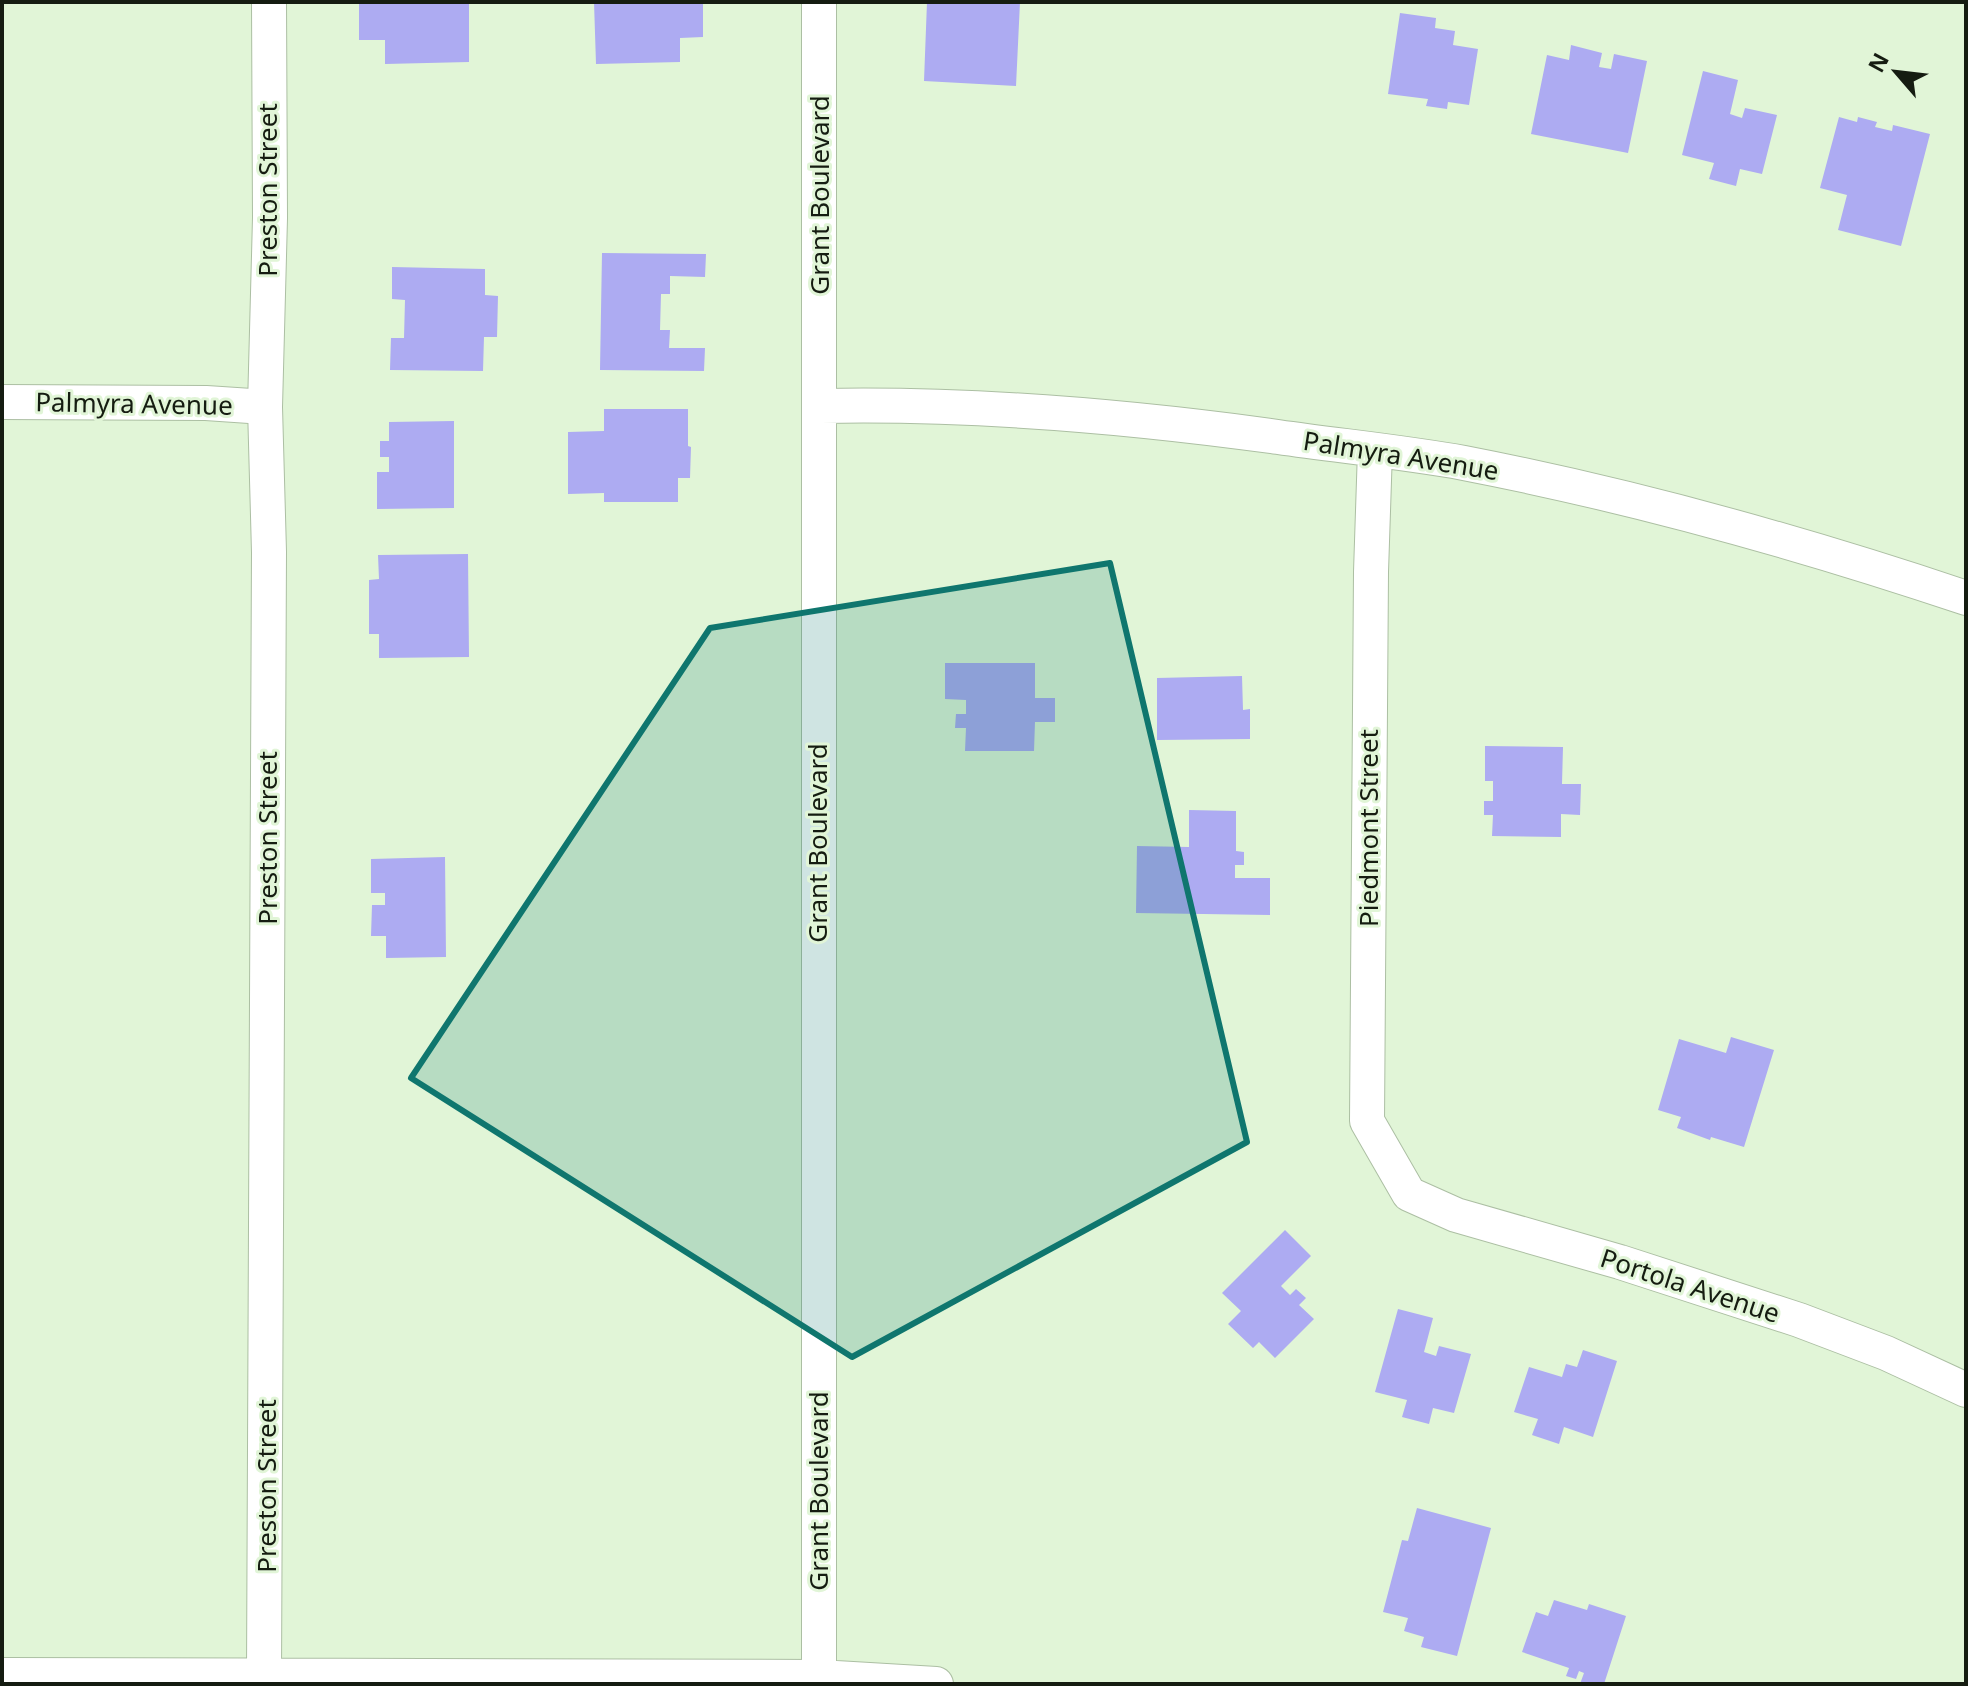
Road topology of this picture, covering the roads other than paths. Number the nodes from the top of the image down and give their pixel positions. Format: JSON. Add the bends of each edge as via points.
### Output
{"nodes":[{"id":1,"x":269,"y":2,"type":"edge"},
{"id":2,"x":819,"y":2,"type":"edge"},
{"id":3,"x":2,"y":402,"type":"edge"},
{"id":4,"x":821,"y":406,"type":"junction"},
{"id":5,"x":265,"y":407,"type":"junction"},
{"id":6,"x":1375,"y":450,"type":"junction"},
{"id":7,"x":1966,"y":598,"type":"edge"},
{"id":8,"x":1409,"y":1194,"type":"joint"},
{"id":9,"x":1966,"y":1390,"type":"edge"},
{"id":10,"x":264,"y":1674,"type":"junction"},
{"id":11,"x":2,"y":1675,"type":"edge"},
{"id":12,"x":819,"y":1680,"type":"edge"},
{"id":13,"x":936,"y":1684,"type":"edge"}],
"edges":[{"from":1,"to":5,"type":"street","name":"Preston Street"},
{"from":2,"to":4,"type":"street","name":"Grant Boulevard"},
{"from":3,"to":5,"type":"street","name":"Palmyra Avenue"},
{"from":4,"to":6,"type":"street","name":"Palmyra Avenue","via":[[982,407],[1173,423]]},
{"from":4,"to":12,"type":"street","name":"Grant Boulevard"},
{"from":5,"to":10,"type":"street","name":"Preston Street","via":[[269,552]]},
{"from":6,"to":7,"type":"street","name":"Palmyra Avenue","via":[[1578,487],[1694,516]]},
{"from":6,"to":8,"type":"street","name":"Piedmont Street","via":[[1367,1121]]},
{"from":8,"to":9,"type":"street","name":"Portola Avenue","via":[[1456,1215],[1799,1320]]},
{"from":10,"to":11,"type":"street"},
{"from":10,"to":12,"type":"street"},
{"from":12,"to":13,"type":"street"}]}
